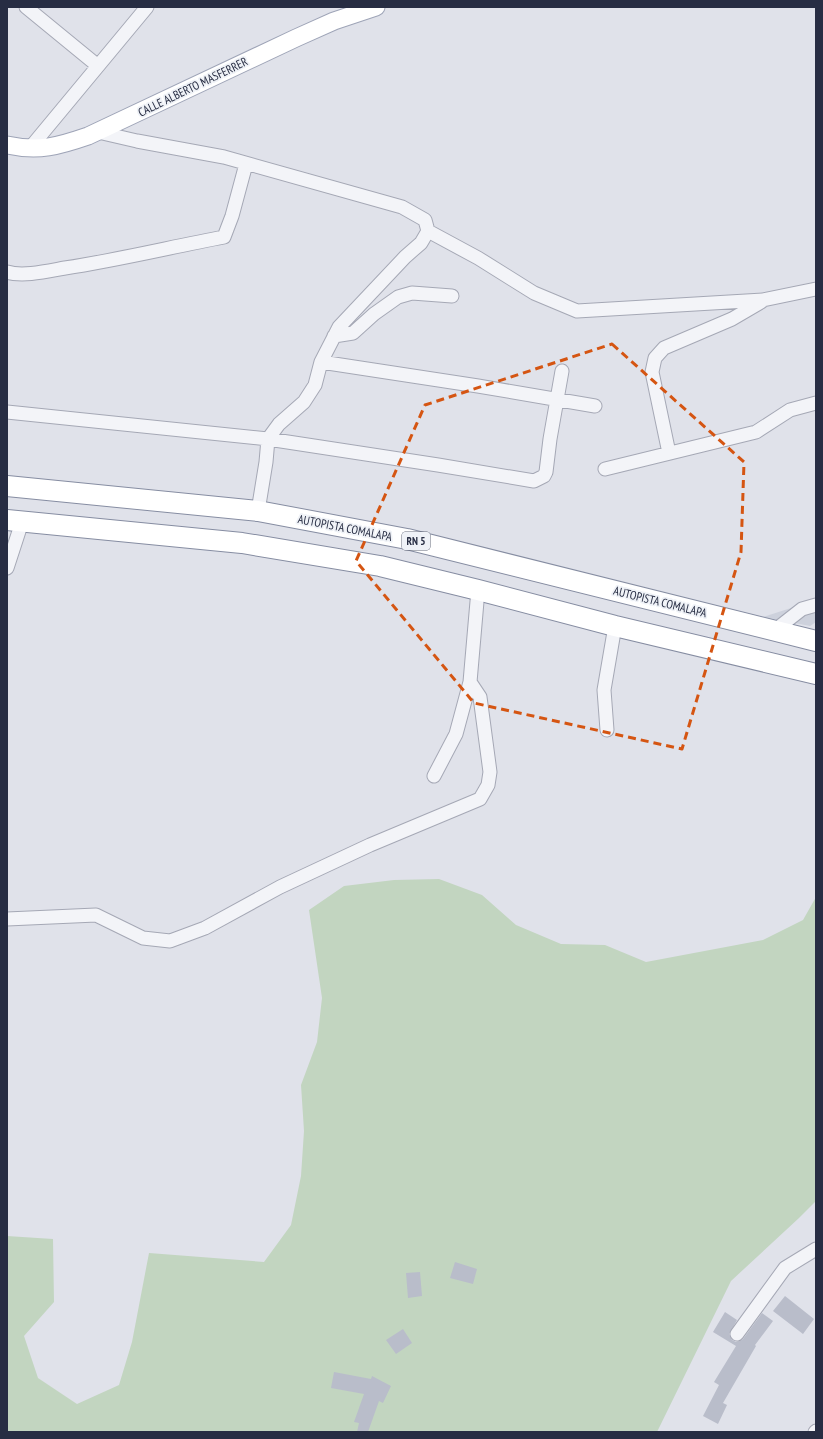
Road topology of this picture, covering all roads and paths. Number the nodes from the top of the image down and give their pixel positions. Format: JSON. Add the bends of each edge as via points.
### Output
{"nodes":[{"id":1,"x":26,"y":7,"type":"edge"},
{"id":2,"x":147,"y":7,"type":"edge"},
{"id":3,"x":376,"y":7,"type":"edge"},
{"id":4,"x":98,"y":66,"type":"junction"},
{"id":5,"x":98,"y":132,"type":"junction"},
{"id":6,"x":7,"y":145,"type":"edge"},
{"id":7,"x":30,"y":148,"type":"junction"},
{"id":8,"x":246,"y":164,"type":"junction"},
{"id":9,"x":428,"y":231,"type":"junction"},
{"id":10,"x":7,"y":272,"type":"edge"},
{"id":11,"x":816,"y":289,"type":"edge"},
{"id":12,"x":452,"y":296,"type":"dead end"},
{"id":13,"x":763,"y":300,"type":"junction"},
{"id":14,"x":334,"y":336,"type":"junction"},
{"id":15,"x":320,"y":362,"type":"junction"},
{"id":16,"x":562,"y":371,"type":"dead end"},
{"id":17,"x":557,"y":400,"type":"junction"},
{"id":18,"x":816,"y":403,"type":"edge"},
{"id":19,"x":595,"y":406,"type":"dead end"},
{"id":20,"x":7,"y":412,"type":"edge"},
{"id":21,"x":268,"y":439,"type":"junction"},
{"id":22,"x":669,"y":453,"type":"junction"},
{"id":23,"x":605,"y":469,"type":"dead end"},
{"id":24,"x":7,"y":486,"type":"edge"},
{"id":25,"x":258,"y":511,"type":"junction"},
{"id":26,"x":15,"y":521,"type":"edge"},
{"id":27,"x":7,"y":568,"type":"edge"},
{"id":28,"x":478,"y":590,"type":"junction"},
{"id":29,"x":816,"y":605,"type":"edge"},
{"id":30,"x":615,"y":626,"type":"junction"},
{"id":31,"x":774,"y":631,"type":"junction"},
{"id":32,"x":816,"y":641,"type":"edge"},
{"id":33,"x":816,"y":674,"type":"edge"},
{"id":34,"x":470,"y":682,"type":"junction"},
{"id":35,"x":607,"y":730,"type":"dead end"},
{"id":36,"x":434,"y":776,"type":"dead end"},
{"id":37,"x":7,"y":919,"type":"edge"},
{"id":38,"x":816,"y":1249,"type":"edge"},
{"id":39,"x":737,"y":1334,"type":"dead end"}],
"edges":[{"from":1,"to":4,"type":"street"},
{"from":2,"to":4,"type":"street"},
{"from":3,"to":5,"type":"main road","name":"CALLE ALBERTO MASFERRER","via":[[334,21],[296,38]]},
{"from":4,"to":7,"type":"street"},
{"from":5,"to":7,"type":"main road","name":"CALLE ALBERTO MASFERRER","via":[[61,146]]},
{"from":5,"to":8,"type":"street","via":[[224,157]]},
{"from":6,"to":7,"type":"main road","name":"CALLE ALBERTO MASFERRER"},
{"from":8,"to":9,"type":"street","via":[[402,207],[425,220]]},
{"from":8,"to":10,"type":"street","via":[[224,237],[88,265],[44,272]]},
{"from":9,"to":13,"type":"street","via":[[534,293],[577,311]]},
{"from":9,"to":14,"type":"street","via":[[422,243],[358,306]]},
{"from":11,"to":13,"type":"street"},
{"from":12,"to":14,"type":"street","via":[[412,293],[398,297],[353,333]]},
{"from":13,"to":22,"type":"street","via":[[732,319],[664,348],[654,358],[652,372]]},
{"from":14,"to":15,"type":"street"},
{"from":15,"to":17,"type":"street"},
{"from":15,"to":21,"type":"street","via":[[315,385],[304,402],[279,424]]},
{"from":16,"to":17,"type":"street"},
{"from":17,"to":19,"type":"street"},
{"from":17,"to":21,"type":"street","via":[[546,472],[534,481]]},
{"from":18,"to":22,"type":"street","via":[[790,410],[756,432]]},
{"from":20,"to":21,"type":"street"},
{"from":21,"to":25,"type":"street"},
{"from":22,"to":23,"type":"street"},
{"from":24,"to":25,"type":"highway","name":"AUTOPISTA COMALAPA","number":"RN 5"},
{"from":25,"to":31,"type":"highway","name":"AUTOPISTA COMALAPA","number":"RN 5","via":[[407,539]]},
{"from":26,"to":27,"type":"street"},
{"from":26,"to":28,"type":"highway","via":[[242,542],[380,566]]},
{"from":28,"to":30,"type":"highway"},
{"from":28,"to":34,"type":"street"},
{"from":29,"to":31,"type":"street","via":[[802,608]]},
{"from":30,"to":33,"type":"highway"},
{"from":30,"to":35,"type":"street","via":[[604,690]]},
{"from":31,"to":32,"type":"highway","name":"AUTOPISTA COMALAPA","number":"RN 5"},
{"from":34,"to":36,"type":"street","via":[[456,734]]},
{"from":34,"to":37,"type":"street","via":[[480,696],[490,772],[488,785],[480,799],[370,845],[280,887],[205,928],[170,941],[143,938],[96,915]]},
{"from":38,"to":39,"type":"street","via":[[785,1268]]}]}
